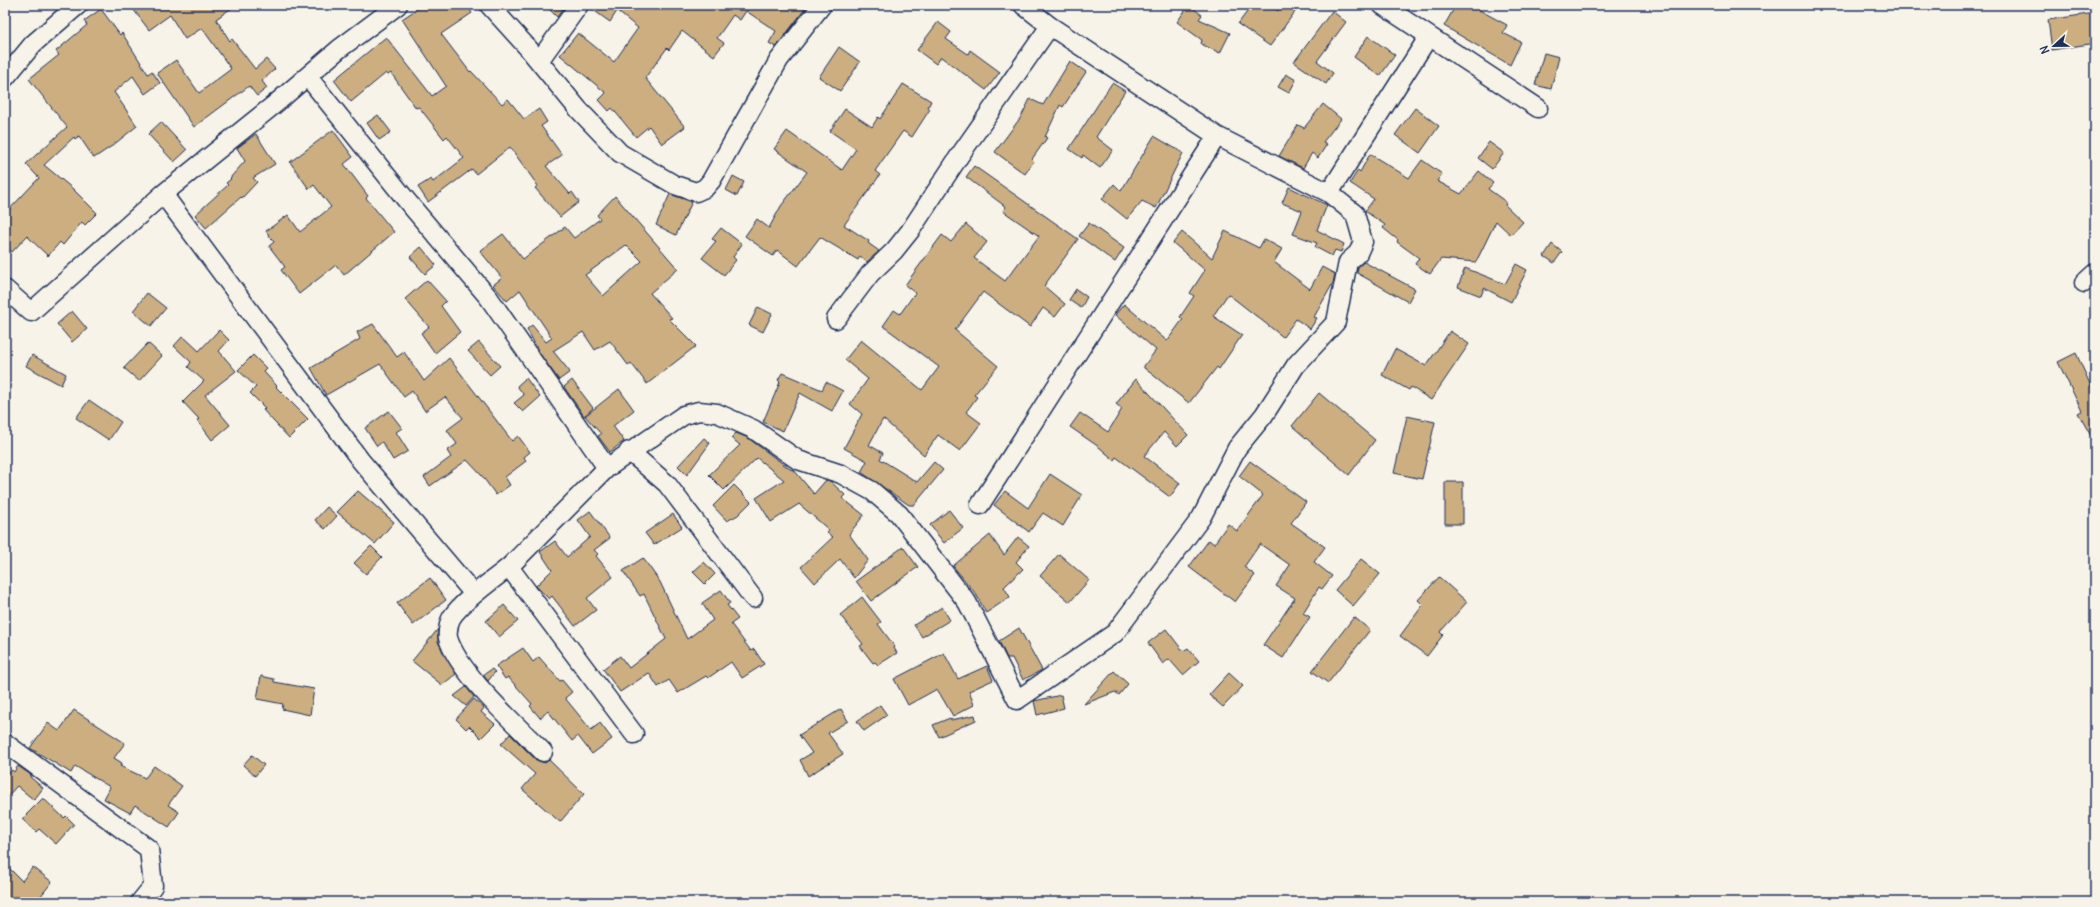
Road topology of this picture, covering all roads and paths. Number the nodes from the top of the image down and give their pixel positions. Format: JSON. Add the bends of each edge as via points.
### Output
{"nodes":[{"id":1,"x":78,"y":5,"type":"edge"},
{"id":2,"x":398,"y":5,"type":"edge"},
{"id":3,"x":489,"y":5,"type":"edge"},
{"id":4,"x":579,"y":5,"type":"edge"},
{"id":5,"x":822,"y":5,"type":"edge"},
{"id":6,"x":1022,"y":5,"type":"edge"},
{"id":7,"x":1385,"y":6,"type":"edge"},
{"id":8,"x":1050,"y":26,"type":"junction"},
{"id":9,"x":1429,"y":36,"type":"junction"},
{"id":10,"x":539,"y":61,"type":"junction"},
{"id":11,"x":308,"y":77,"type":"junction"},
{"id":12,"x":5,"y":78,"type":"edge"},
{"id":13,"x":1538,"y":108,"type":"dead end"},
{"id":14,"x":1217,"y":136,"type":"junction"},
{"id":15,"x":1329,"y":193,"type":"junction"},
{"id":16,"x":163,"y":194,"type":"junction"},
{"id":17,"x":5,"y":289,"type":"edge"},
{"id":18,"x":836,"y":319,"type":"dead end"},
{"id":19,"x":629,"y":452,"type":"junction"},
{"id":20,"x":607,"y":468,"type":"junction"},
{"id":21,"x":980,"y":505,"type":"dead end"},
{"id":22,"x":509,"y":567,"type":"junction"},
{"id":23,"x":474,"y":594,"type":"junction"},
{"id":24,"x":753,"y":598,"type":"dead end"},
{"id":25,"x":634,"y":734,"type":"dead end"},
{"id":26,"x":5,"y":744,"type":"edge"},
{"id":27,"x":543,"y":752,"type":"dead end"},
{"id":28,"x":140,"y":902,"type":"edge"}],
"edges":[{"from":1,"to":12,"type":"street","via":[[33,44]]},
{"from":2,"to":11,"type":"street","via":[[339,49]]},
{"from":3,"to":10,"type":"street"},
{"from":4,"to":10,"type":"street"},
{"from":5,"to":10,"type":"street","via":[[779,60],[711,181],[705,188],[696,192],[675,186],[620,153],[578,109]]},
{"from":6,"to":8,"type":"street"},
{"from":7,"to":9,"type":"street"},
{"from":8,"to":14,"type":"street"},
{"from":8,"to":18,"type":"street","via":[[910,231],[870,274]]},
{"from":9,"to":13,"type":"street"},
{"from":9,"to":15,"type":"street"},
{"from":11,"to":16,"type":"street"},
{"from":11,"to":20,"type":"street","via":[[489,298]]},
{"from":14,"to":15,"type":"street"},
{"from":14,"to":21,"type":"street"},
{"from":15,"to":19,"type":"street","via":[[1355,214],[1363,242],[1358,253],[1348,262],[1336,322],[1296,365],[1264,415],[1237,448],[1201,518],[1115,633],[1017,700],[967,602],[899,514],[872,491],[841,474],[798,460],[753,429],[717,413],[699,411],[684,415]]},
{"from":16,"to":17,"type":"street","via":[[31,312]]},
{"from":16,"to":23,"type":"street","via":[[361,461]]},
{"from":19,"to":20,"type":"street"},
{"from":19,"to":24,"type":"street","via":[[667,484]]},
{"from":20,"to":22,"type":"street"},
{"from":22,"to":23,"type":"street"},
{"from":22,"to":25,"type":"street"},
{"from":23,"to":27,"type":"street","via":[[452,617],[447,636],[453,651],[469,675]]},
{"from":26,"to":28,"type":"street","via":[[149,849],[153,886]]}]}
